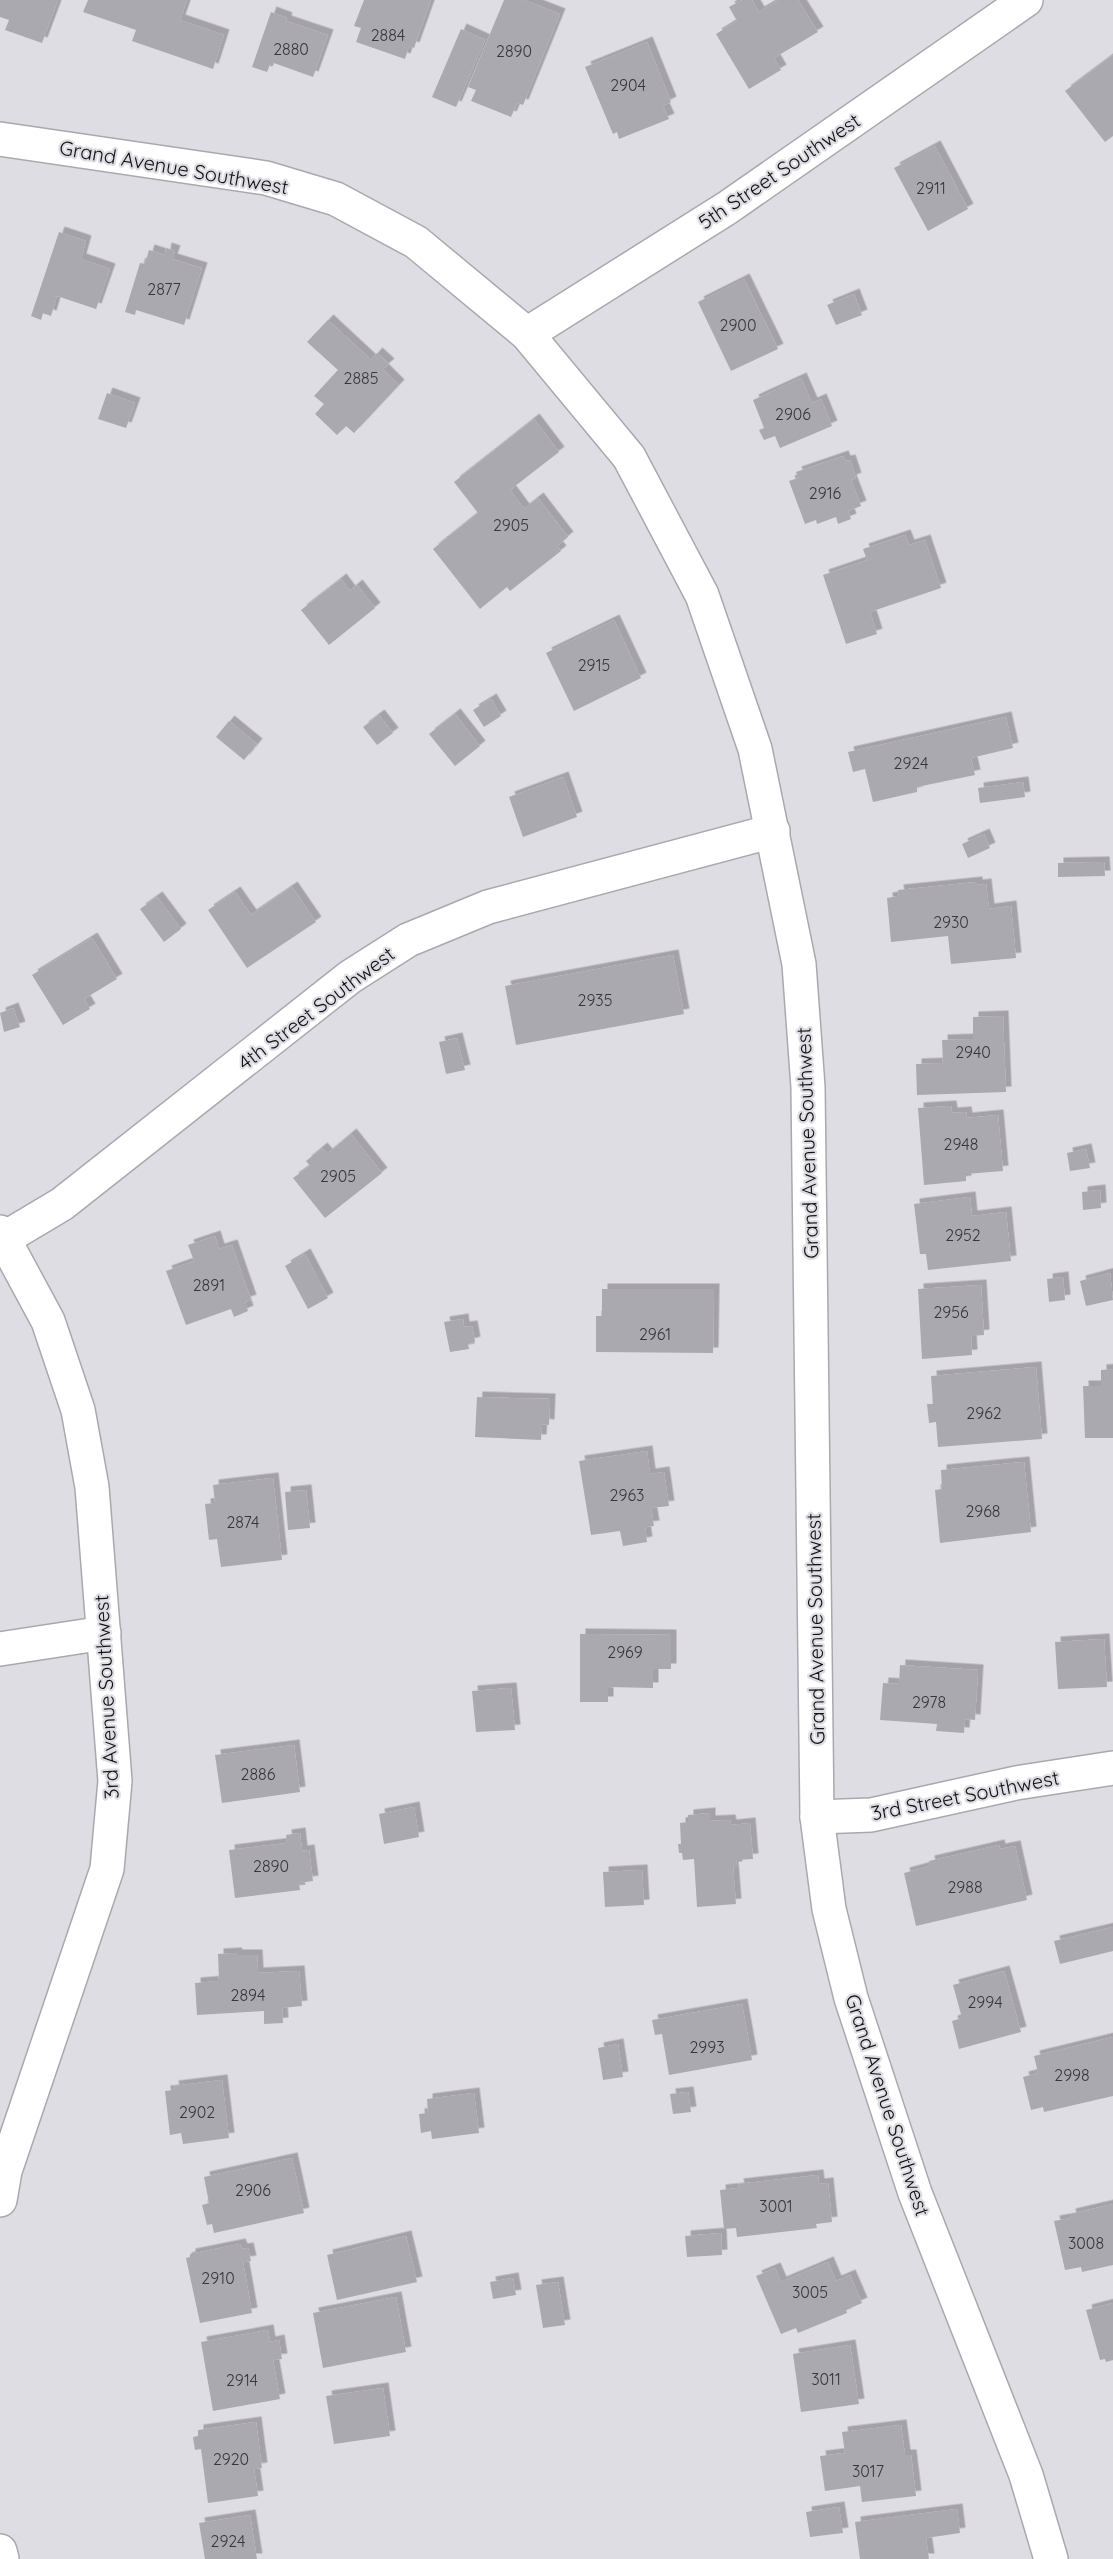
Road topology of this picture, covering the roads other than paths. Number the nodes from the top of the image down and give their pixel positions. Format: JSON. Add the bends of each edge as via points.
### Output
{"nodes":[{"id":1,"x":1026,"y":0,"type":"edge"},
{"id":2,"x":0,"y":138,"type":"edge"},
{"id":3,"x":527,"y":334,"type":"junction"},
{"id":4,"x":773,"y":831,"type":"junction"},
{"id":5,"x":2,"y":1235,"type":"edge"},
{"id":6,"x":104,"y":1633,"type":"junction"},
{"id":7,"x":0,"y":1649,"type":"edge"},
{"id":8,"x":1113,"y":1768,"type":"edge"},
{"id":9,"x":817,"y":1817,"type":"junction"},
{"id":10,"x":0,"y":2200,"type":"edge"},
{"id":11,"x":0,"y":2551,"type":"edge"},
{"id":12,"x":2,"y":2559,"type":"edge"},
{"id":13,"x":1051,"y":2559,"type":"edge"}],
"edges":[{"from":1,"to":3,"type":"street","name":"5th Street Southwest","via":[[727,208]]},
{"from":2,"to":3,"type":"street","name":"Grand Avenue Southwest","via":[[266,178],[336,199],[416,242]]},
{"from":3,"to":4,"type":"street","name":"Grand Avenue Southwest","via":[[629,457],[702,595],[755,749]]},
{"from":4,"to":5,"type":"street","name":"4th Street Southwest","via":[[488,907],[408,940],[350,977],[62,1204]]},
{"from":4,"to":9,"type":"street","name":"Grand Avenue Southwest","via":[[799,964],[808,1087]]},
{"from":5,"to":6,"type":"street","name":"3rd Avenue Southwest","via":[[48,1321],[78,1410],[92,1487]]},
{"from":6,"to":7,"type":"street"},
{"from":6,"to":10,"type":"street","name":"3rd Avenue Southwest","via":[[115,1781],[107,1869],[5,2171]]},
{"from":8,"to":9,"type":"street","name":"3rd Street Southwest","via":[[1016,1783],[871,1815]]},
{"from":9,"to":13,"type":"street","name":"Grand Avenue Southwest","via":[[829,1909],[851,1998],[915,2193],[1026,2475]]},
{"from":11,"to":12,"type":"street"}]}
